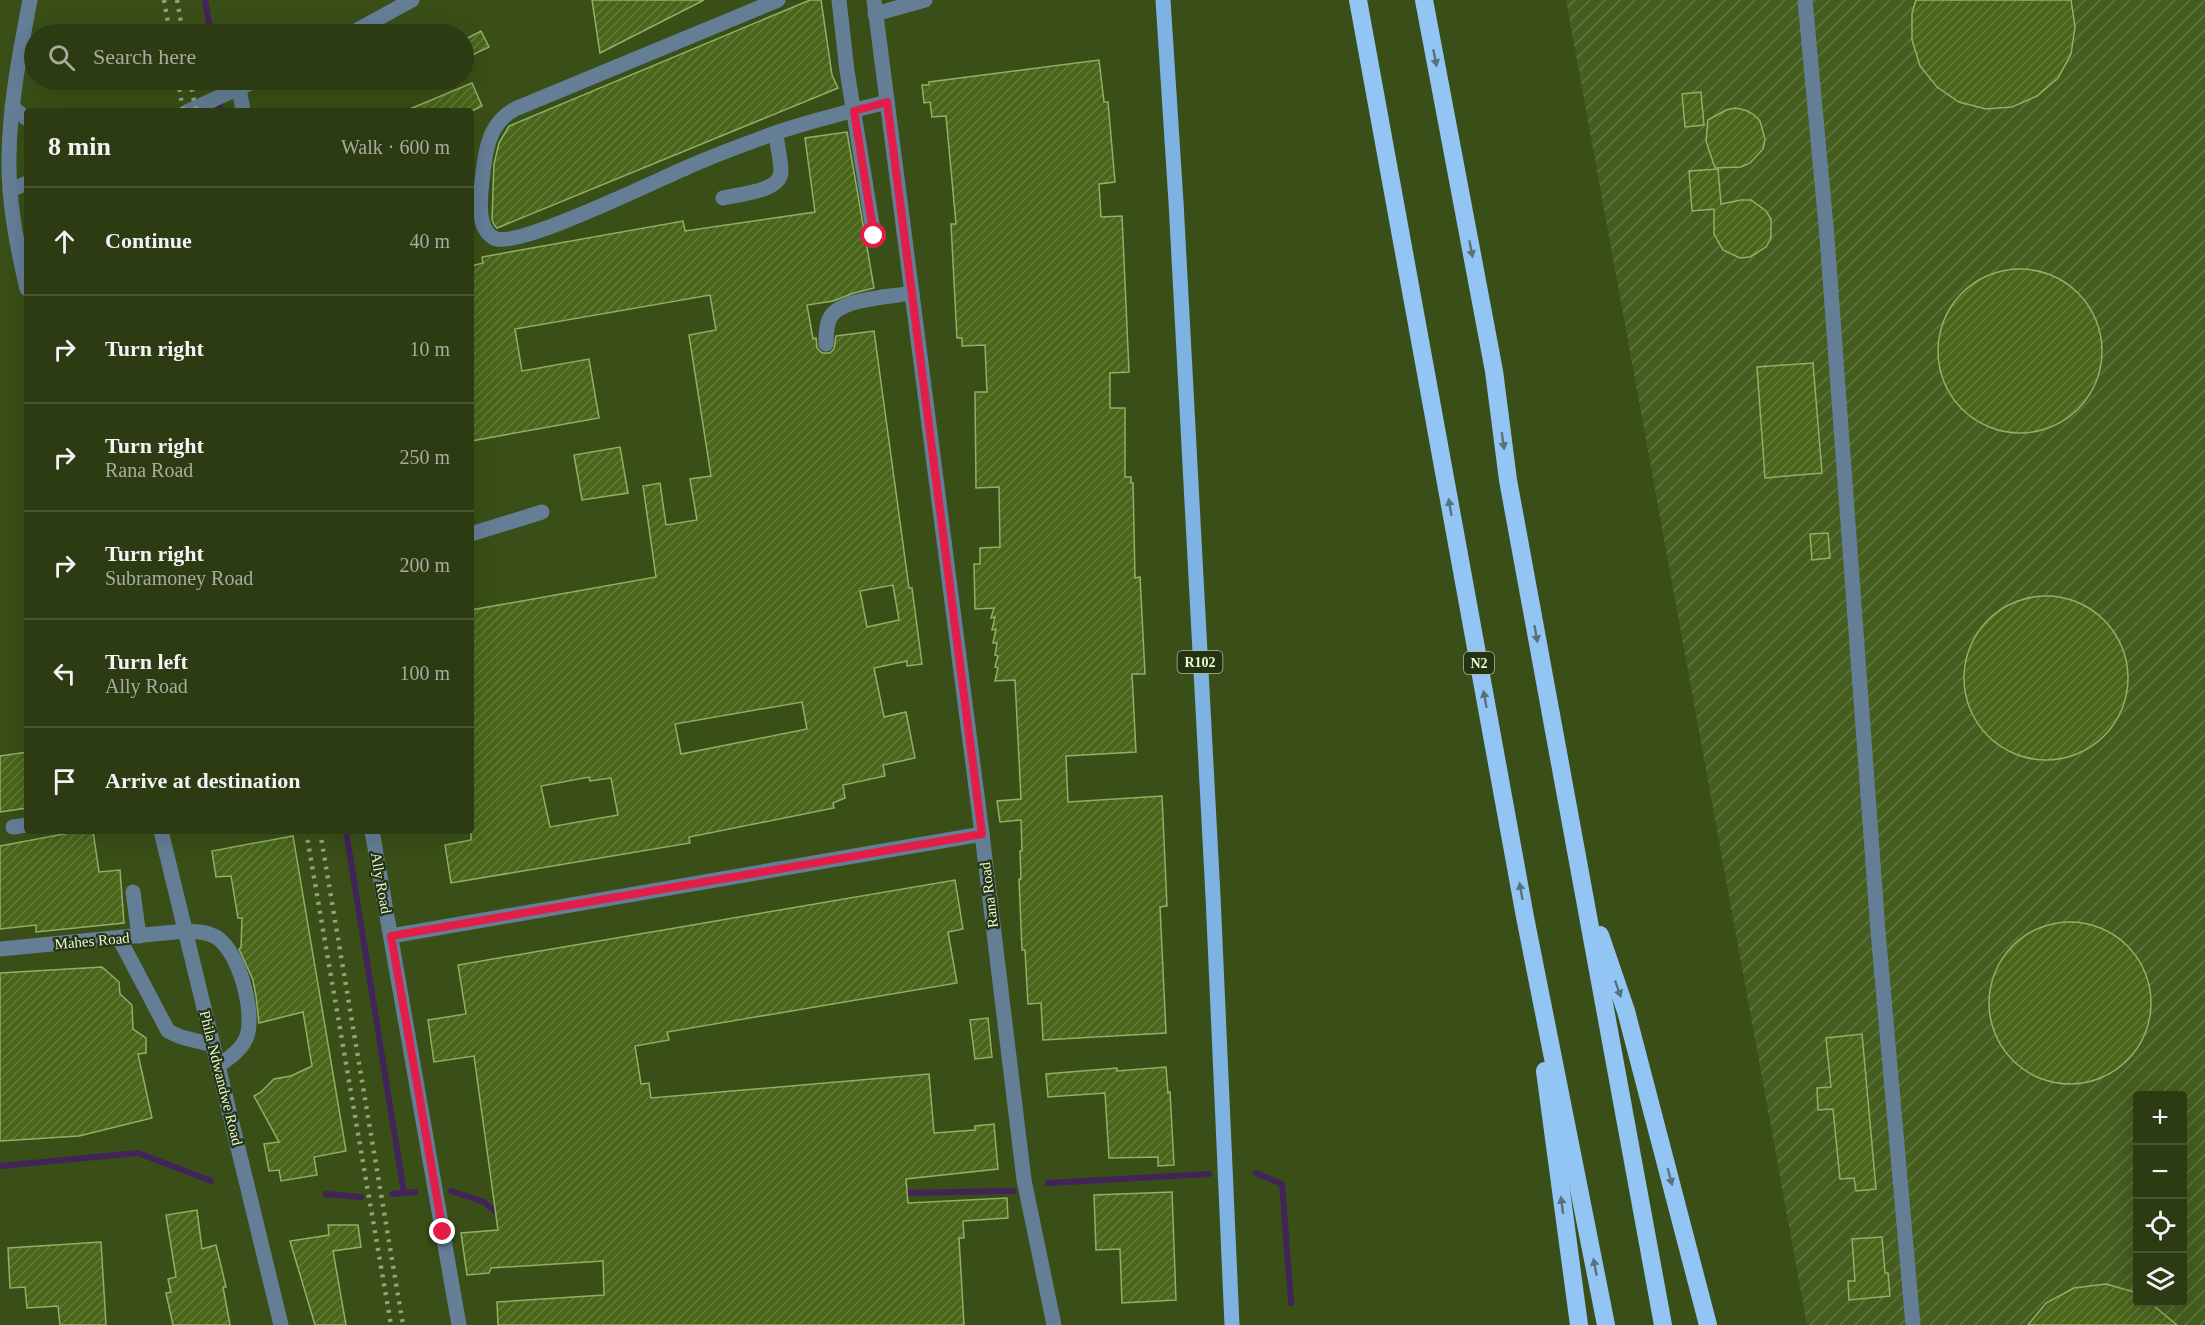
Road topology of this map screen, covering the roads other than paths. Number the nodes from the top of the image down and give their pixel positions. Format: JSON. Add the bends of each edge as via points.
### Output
{"nodes":[{"id":1,"x":30,"y":0,"type":"edge"},
{"id":2,"x":412,"y":0,"type":"edge"},
{"id":3,"x":778,"y":0,"type":"edge"},
{"id":4,"x":838,"y":0,"type":"edge"},
{"id":5,"x":925,"y":0,"type":"edge"},
{"id":6,"x":1162,"y":0,"type":"edge"},
{"id":7,"x":1358,"y":0,"type":"edge"},
{"id":8,"x":1424,"y":0,"type":"edge"},
{"id":9,"x":1805,"y":0,"type":"edge"},
{"id":10,"x":875,"y":7,"type":"edge"},
{"id":11,"x":25,"y":24,"type":"edge"},
{"id":12,"x":368,"y":24,"type":"edge"},
{"id":13,"x":24,"y":30,"type":"edge"},
{"id":14,"x":235,"y":90,"type":"edge"},
{"id":15,"x":239,"y":90,"type":"edge"},
{"id":16,"x":887,"y":102,"type":"junction"},
{"id":17,"x":12,"y":107,"type":"junction"},
{"id":18,"x":195,"y":108,"type":"edge"},
{"id":19,"x":242,"y":108,"type":"edge"},
{"id":20,"x":854,"y":111,"type":"junction"},
{"id":21,"x":24,"y":117,"type":"edge"},
{"id":22,"x":776,"y":133,"type":"junction"},
{"id":23,"x":24,"y":184,"type":"edge"},
{"id":24,"x":10,"y":190,"type":"junction"},
{"id":25,"x":723,"y":198,"type":"dead end"},
{"id":26,"x":874,"y":236,"type":"dead end"},
{"id":27,"x":24,"y":274,"type":"edge"},
{"id":28,"x":912,"y":293,"type":"junction"},
{"id":29,"x":826,"y":344,"type":"dead end"},
{"id":30,"x":542,"y":512,"type":"dead end"},
{"id":31,"x":474,"y":533,"type":"edge"},
{"id":32,"x":162,"y":834,"type":"edge"},
{"id":33,"x":373,"y":834,"type":"edge"},
{"id":34,"x":982,"y":834,"type":"junction"},
{"id":35,"x":1580,"y":874,"type":"junction"},
{"id":36,"x":133,"y":892,"type":"dead end"},
{"id":37,"x":1525,"y":917,"type":"junction"},
{"id":38,"x":185,"y":932,"type":"junction"},
{"id":39,"x":139,"y":936,"type":"junction"},
{"id":40,"x":391,"y":936,"type":"junction"},
{"id":41,"x":119,"y":938,"type":"junction"},
{"id":42,"x":0,"y":949,"type":"edge"},
{"id":43,"x":213,"y":1045,"type":"junction"},
{"id":44,"x":218,"y":1066,"type":"junction"},
{"id":45,"x":281,"y":1325,"type":"edge"},
{"id":46,"x":459,"y":1325,"type":"edge"},
{"id":47,"x":1054,"y":1325,"type":"edge"},
{"id":48,"x":1232,"y":1325,"type":"edge"},
{"id":49,"x":1579,"y":1325,"type":"edge"},
{"id":50,"x":1606,"y":1325,"type":"edge"},
{"id":51,"x":1663,"y":1325,"type":"edge"},
{"id":52,"x":1708,"y":1325,"type":"edge"},
{"id":53,"x":1913,"y":1325,"type":"edge"}],
"edges":[{"from":1,"to":11,"type":"street"},
{"from":2,"to":12,"type":"street"},
{"from":3,"to":22,"type":"street","via":[[509,112],[494,129],[486,150],[483,227],[499,240],[533,232]]},
{"from":4,"to":20,"type":"street"},
{"from":5,"to":10,"type":"street"},
{"from":6,"to":48,"type":"main road","number":"R102","via":[[1176,202]]},
{"from":37,"to":7,"type":"highway","number":"N2","one_way":true},
{"from":8,"to":35,"type":"highway","one_way":true,"via":[[1494,371],[1508,480]]},
{"from":9,"to":53,"type":"street"},
{"from":10,"to":16,"type":"street","name":"Rana Road"},
{"from":13,"to":17,"type":"street"},
{"from":14,"to":18,"type":"street"},
{"from":15,"to":19,"type":"street"},
{"from":16,"to":20,"type":"street"},
{"from":16,"to":28,"type":"street","name":"Rana Road"},
{"from":17,"to":21,"type":"street"},
{"from":17,"to":24,"type":"street"},
{"from":20,"to":22,"type":"street"},
{"from":20,"to":26,"type":"street"},
{"from":22,"to":25,"type":"street","via":[[781,172],[777,183]]},
{"from":23,"to":24,"type":"street"},
{"from":24,"to":27,"type":"street"},
{"from":28,"to":29,"type":"street","via":[[851,303],[838,309],[830,317]]},
{"from":28,"to":34,"type":"street","name":"Rana Road"},
{"from":30,"to":31,"type":"street"},
{"from":32,"to":38,"type":"street","name":"Phila Ndwandwe Road"},
{"from":33,"to":40,"type":"street","name":"Ally Road"},
{"from":34,"to":40,"type":"street"},
{"from":34,"to":47,"type":"street","name":"Rana Road","via":[[1024,1180]]},
{"from":35,"to":51,"type":"highway"},
{"from":35,"to":52,"type":"highway","one_way":true,"via":[[1626,1011]]},
{"from":36,"to":39,"type":"street"},
{"from":49,"to":37,"type":"highway","one_way":true},
{"from":50,"to":37,"type":"highway","number":"N2","one_way":true},
{"from":38,"to":39,"type":"street","name":"Mahes Road"},
{"from":38,"to":43,"type":"street","name":"Phila Ndwandwe Road"},
{"from":38,"to":44,"type":"street","name":"Mahes Road","via":[[204,932],[225,944],[243,984],[247,1036],[236,1053]]},
{"from":39,"to":41,"type":"street","name":"Mahes Road"},
{"from":40,"to":46,"type":"street","name":"Ally Road"},
{"from":41,"to":42,"type":"street","name":"Mahes Road"},
{"from":41,"to":43,"type":"street","via":[[168,1031]]},
{"from":43,"to":44,"type":"street","name":"Phila Ndwandwe Road"},
{"from":44,"to":45,"type":"street","name":"Phila Ndwandwe Road"}]}
